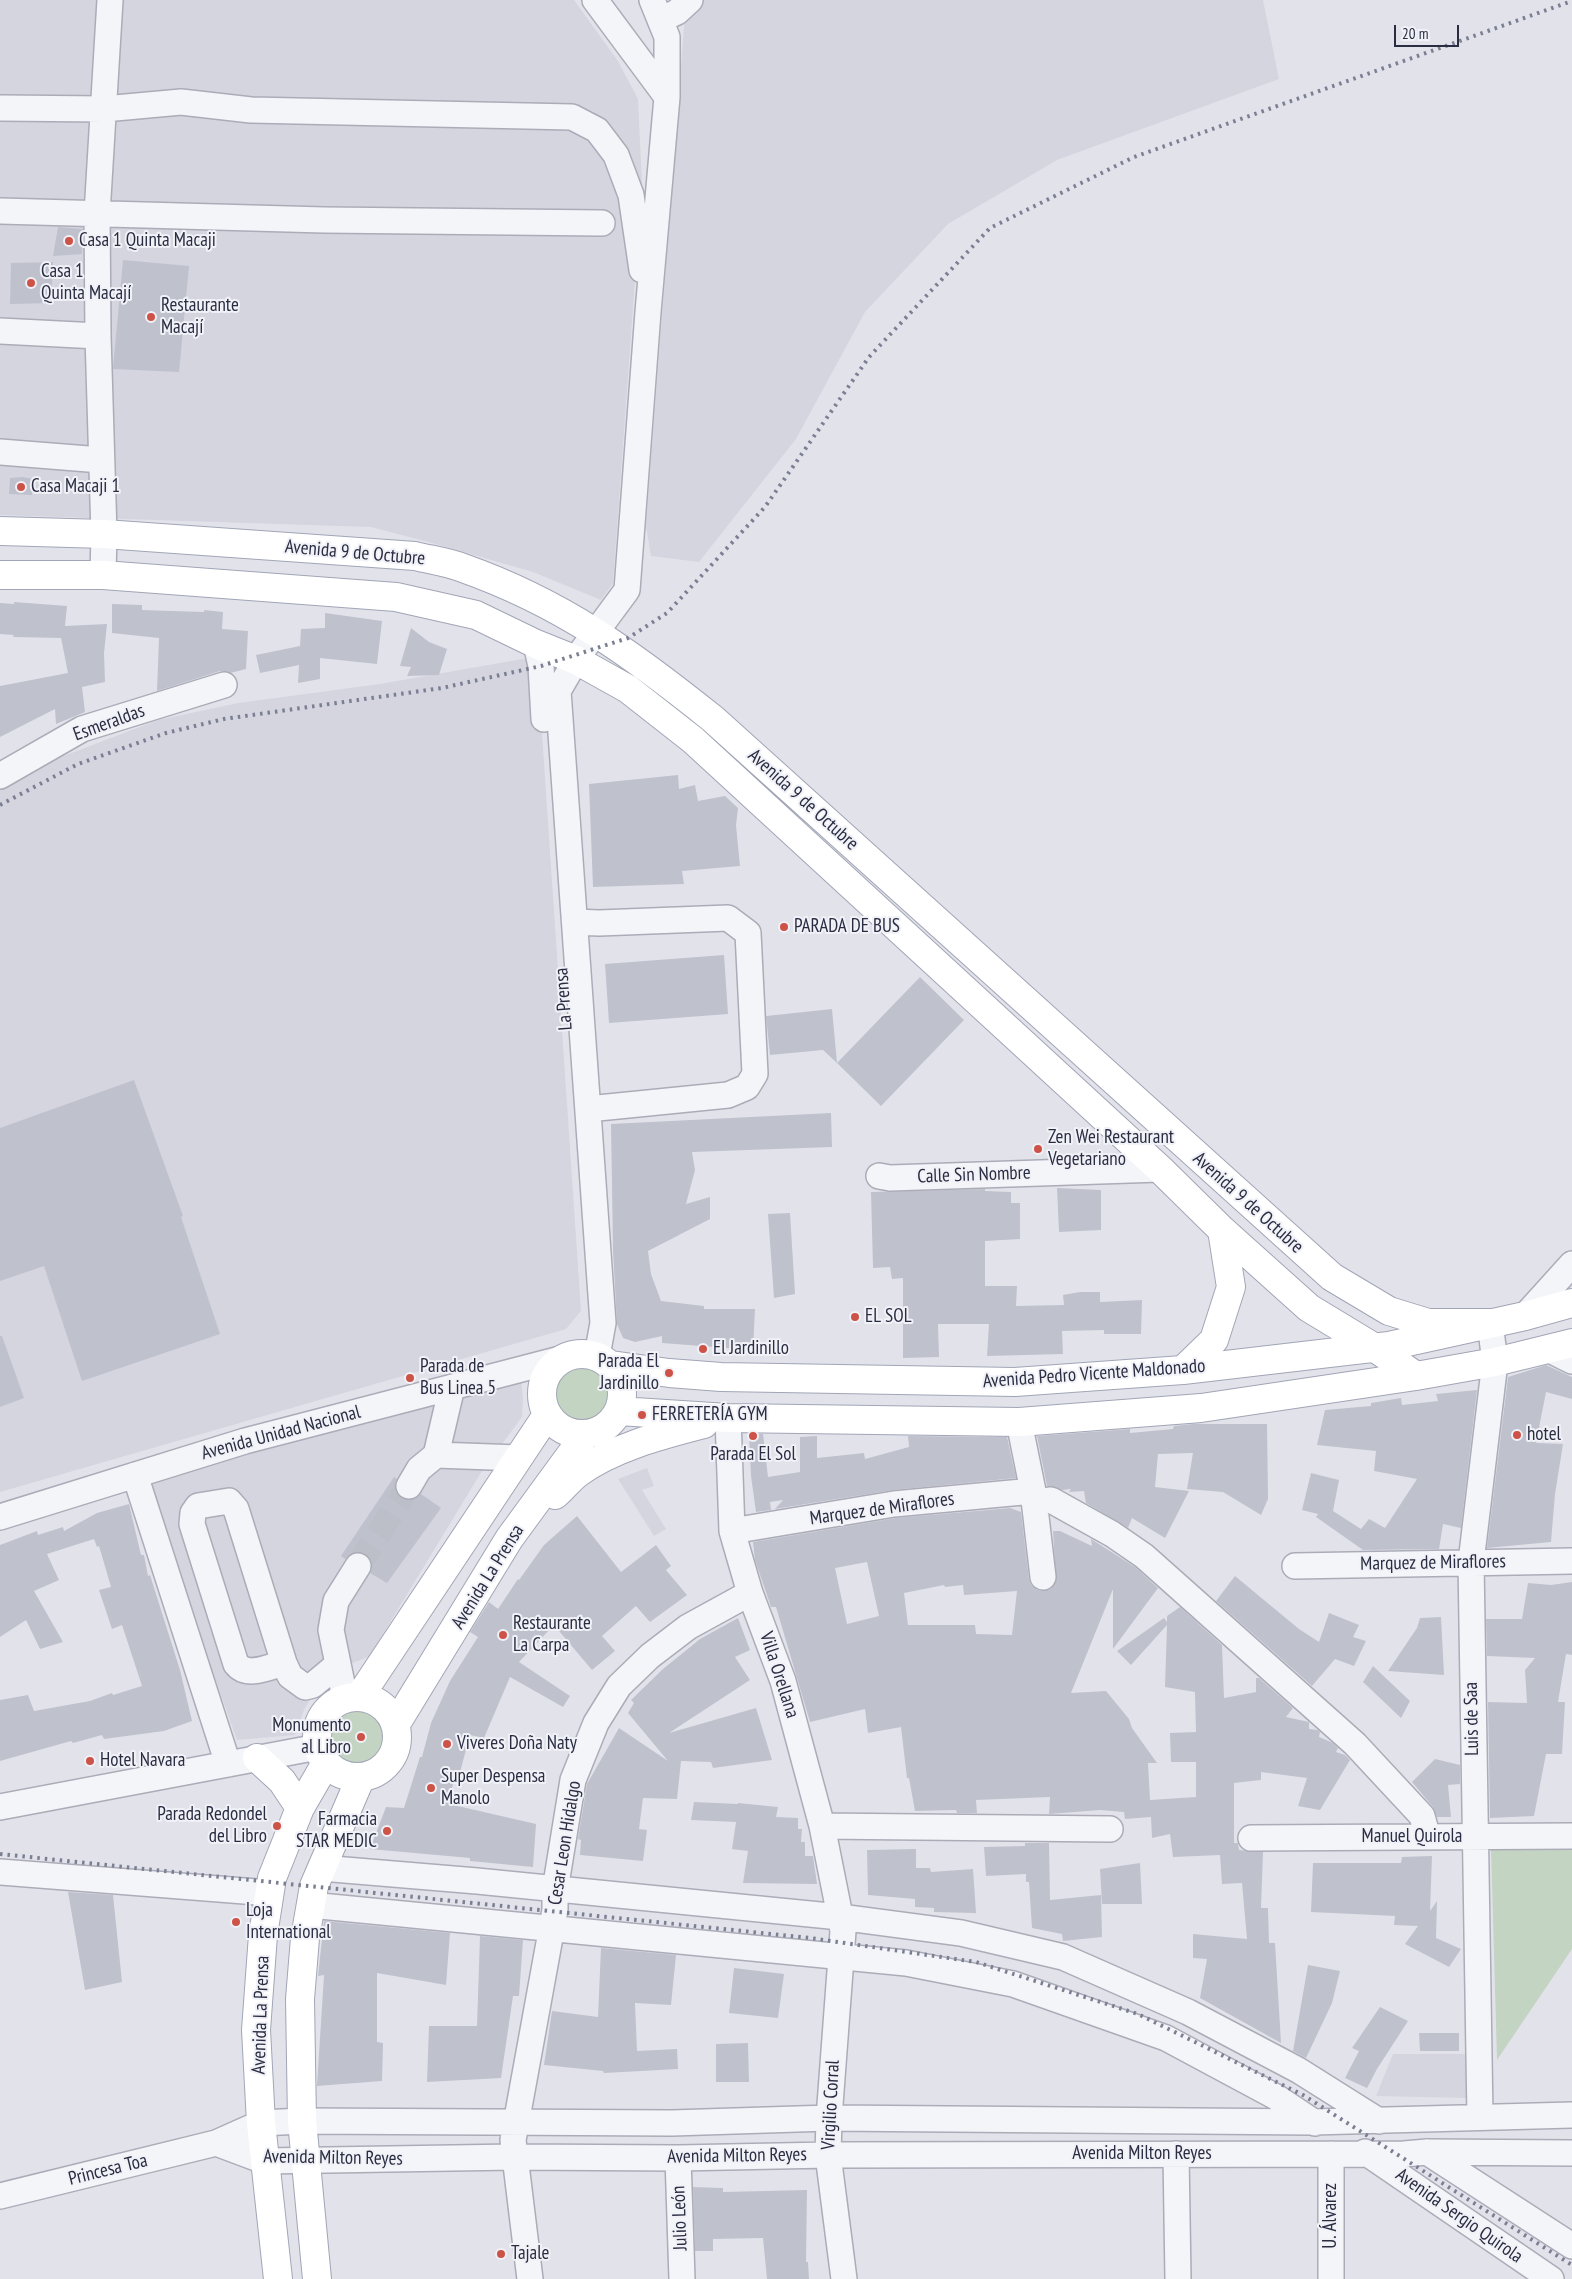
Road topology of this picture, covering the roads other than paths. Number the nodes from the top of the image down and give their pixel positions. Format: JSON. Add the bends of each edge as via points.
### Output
{"nodes":[{"id":1,"x":110,"y":0,"type":"edge"},
{"id":2,"x":595,"y":0,"type":"edge"},
{"id":3,"x":690,"y":0,"type":"edge"},
{"id":4,"x":656,"y":10,"type":"edge"},
{"id":5,"x":667,"y":97,"type":"junction"},
{"id":6,"x":0,"y":108,"type":"edge"},
{"id":7,"x":104,"y":109,"type":"junction"},
{"id":8,"x":0,"y":211,"type":"edge"},
{"id":9,"x":97,"y":214,"type":"junction"},
{"id":10,"x":602,"y":223,"type":"dead end"},
{"id":11,"x":648,"y":312,"type":"junction"},
{"id":12,"x":0,"y":331,"type":"edge"},
{"id":13,"x":98,"y":336,"type":"junction"},
{"id":14,"x":0,"y":452,"type":"edge"},
{"id":15,"x":101,"y":460,"type":"junction"},
{"id":16,"x":0,"y":531,"type":"edge"},
{"id":17,"x":104,"y":534,"type":"junction"},
{"id":18,"x":0,"y":575,"type":"edge"},
{"id":19,"x":103,"y":575,"type":"junction"},
{"id":20,"x":597,"y":632,"type":"junction"},
{"id":21,"x":536,"y":644,"type":"junction"},
{"id":22,"x":576,"y":660,"type":"junction"},
{"id":23,"x":224,"y":685,"type":"dead end"},
{"id":24,"x":0,"y":776,"type":"edge"},
{"id":25,"x":575,"y":922,"type":"junction"},
{"id":26,"x":588,"y":1109,"type":"junction"},
{"id":27,"x":1160,"y":1169,"type":"junction"},
{"id":28,"x":879,"y":1176,"type":"dead end"},
{"id":29,"x":1222,"y":1230,"type":"junction"},
{"id":30,"x":1572,"y":1264,"type":"edge"},
{"id":31,"x":1572,"y":1303,"type":"edge"},
{"id":32,"x":1525,"y":1316,"type":"junction"},
{"id":33,"x":1490,"y":1323,"type":"junction"},
{"id":34,"x":1375,"y":1348,"type":"junction"},
{"id":35,"x":1564,"y":1351,"type":"edge"},
{"id":36,"x":588,"y":1358,"type":"junction"},
{"id":37,"x":1495,"y":1362,"type":"junction"},
{"id":38,"x":1183,"y":1370,"type":"junction"},
{"id":39,"x":1416,"y":1376,"type":"junction"},
{"id":40,"x":452,"y":1387,"type":"junction"},
{"id":41,"x":619,"y":1411,"type":"junction"},
{"id":42,"x":547,"y":1415,"type":"junction"},
{"id":43,"x":728,"y":1418,"type":"junction"},
{"id":44,"x":1019,"y":1422,"type":"junction"},
{"id":45,"x":586,"y":1435,"type":"junction"},
{"id":46,"x":436,"y":1455,"type":"junction"},
{"id":47,"x":519,"y":1458,"type":"junction"},
{"id":48,"x":134,"y":1475,"type":"junction"},
{"id":49,"x":409,"y":1486,"type":"tunnel mouth"},
{"id":50,"x":1034,"y":1496,"type":"junction"},
{"id":51,"x":0,"y":1517,"type":"edge"},
{"id":52,"x":732,"y":1531,"type":"junction"},
{"id":53,"x":509,"y":1539,"type":"junction"},
{"id":54,"x":1572,"y":1561,"type":"edge"},
{"id":55,"x":1471,"y":1562,"type":"junction"},
{"id":56,"x":358,"y":1566,"type":"tunnel mouth"},
{"id":57,"x":1295,"y":1566,"type":"dead end"},
{"id":58,"x":1043,"y":1577,"type":"dead end"},
{"id":59,"x":750,"y":1593,"type":"junction"},
{"id":60,"x":284,"y":1663,"type":"junction"},
{"id":61,"x":337,"y":1665,"type":"junction"},
{"id":62,"x":353,"y":1697,"type":"junction"},
{"id":63,"x":396,"y":1724,"type":"junction"},
{"id":64,"x":322,"y":1755,"type":"junction"},
{"id":65,"x":257,"y":1758,"type":"junction"},
{"id":66,"x":228,"y":1764,"type":"junction"},
{"id":67,"x":361,"y":1777,"type":"junction"},
{"id":68,"x":0,"y":1807,"type":"edge"},
{"id":69,"x":300,"y":1808,"type":"junction"},
{"id":70,"x":822,"y":1826,"type":"junction"},
{"id":71,"x":1110,"y":1829,"type":"dead end"},
{"id":72,"x":1474,"y":1836,"type":"junction"},
{"id":73,"x":1572,"y":1836,"type":"edge"},
{"id":74,"x":1423,"y":1837,"type":"junction"},
{"id":75,"x":1251,"y":1838,"type":"dead end"},
{"id":76,"x":321,"y":1868,"type":"junction"},
{"id":77,"x":0,"y":1872,"type":"edge"},
{"id":78,"x":555,"y":1890,"type":"junction"},
{"id":79,"x":270,"y":1893,"type":"junction"},
{"id":80,"x":310,"y":1905,"type":"junction"},
{"id":81,"x":842,"y":1924,"type":"junction"},
{"id":82,"x":551,"y":1928,"type":"junction"},
{"id":83,"x":841,"y":1958,"type":"junction"},
{"id":84,"x":1572,"y":2115,"type":"edge"},
{"id":85,"x":1480,"y":2117,"type":"junction"},
{"id":86,"x":829,"y":2118,"type":"junction"},
{"id":87,"x":1377,"y":2120,"type":"junction"},
{"id":88,"x":302,"y":2121,"type":"junction"},
{"id":89,"x":1314,"y":2122,"type":"junction"},
{"id":90,"x":260,"y":2123,"type":"junction"},
{"id":91,"x":514,"y":2139,"type":"junction"},
{"id":92,"x":216,"y":2143,"type":"junction"},
{"id":93,"x":1367,"y":2152,"type":"junction"},
{"id":94,"x":1426,"y":2152,"type":"junction"},
{"id":95,"x":1572,"y":2153,"type":"edge"},
{"id":96,"x":1176,"y":2154,"type":"junction"},
{"id":97,"x":1331,"y":2154,"type":"junction"},
{"id":98,"x":828,"y":2155,"type":"junction"},
{"id":99,"x":678,"y":2158,"type":"junction"},
{"id":100,"x":264,"y":2161,"type":"junction"},
{"id":101,"x":305,"y":2161,"type":"junction"},
{"id":102,"x":0,"y":2196,"type":"edge"},
{"id":103,"x":1572,"y":2246,"type":"edge"},
{"id":104,"x":278,"y":2279,"type":"edge"},
{"id":105,"x":317,"y":2279,"type":"edge"},
{"id":106,"x":530,"y":2279,"type":"edge"},
{"id":107,"x":682,"y":2279,"type":"edge"},
{"id":108,"x":844,"y":2279,"type":"edge"},
{"id":109,"x":1178,"y":2279,"type":"edge"},
{"id":110,"x":1331,"y":2279,"type":"edge"},
{"id":111,"x":1551,"y":2279,"type":"edge"}],
"edges":[{"from":1,"to":7,"type":"street"},
{"from":2,"to":5,"type":"street"},
{"from":3,"to":4,"type":"street","via":[[677,12]]},
{"from":4,"to":5,"type":"street","via":[[667,36]]},
{"from":5,"to":11,"type":"street"},
{"from":6,"to":7,"type":"street"},
{"from":7,"to":9,"type":"street"},
{"from":7,"to":11,"type":"street","via":[[180,102],[279,111],[572,117],[596,130],[616,155],[631,195]]},
{"from":8,"to":9,"type":"street"},
{"from":9,"to":10,"type":"street"},
{"from":9,"to":13,"type":"street"},
{"from":11,"to":20,"type":"street","via":[[627,590]]},
{"from":12,"to":13,"type":"street"},
{"from":13,"to":15,"type":"street"},
{"from":14,"to":15,"type":"street"},
{"from":15,"to":17,"type":"street"},
{"from":16,"to":17,"type":"main road","name":"Avenida 9 de Octubre"},
{"from":17,"to":19,"type":"street"},
{"from":17,"to":20,"type":"main road","name":"Avenida 9 de Octubre","via":[[415,556],[462,567],[503,584],[556,607]]},
{"from":18,"to":19,"type":"main road","name":"Avenida 9 de Octubre"},
{"from":19,"to":21,"type":"main road","name":"Avenida 9 de Octubre","via":[[396,597],[476,615]]},
{"from":20,"to":22,"type":"street"},
{"from":20,"to":33,"type":"main road","name":"Avenida 9 de Octubre","via":[[651,669],[713,719],[1332,1277],[1390,1311],[1428,1323]]},
{"from":21,"to":22,"type":"main road","name":"Avenida 9 de Octubre"},
{"from":21,"to":36,"type":"street","name":"La Prensa","via":[[541,666]]},
{"from":22,"to":25,"type":"street","name":"La Prensa","via":[[558,691]]},
{"from":22,"to":27,"type":"main road","name":"Avenida 9 de Octubre","via":[[628,689],[693,740]]},
{"from":23,"to":24,"type":"street","name":"Esmeraldas","via":[[82,729]]},
{"from":25,"to":26,"type":"street","name":"La Prensa"},
{"from":25,"to":26,"type":"street","via":[[728,918],[748,933],[755,1074],[747,1087],[728,1095]]},
{"from":26,"to":36,"type":"street","name":"La Prensa","via":[[603,1322]]},
{"from":27,"to":28,"type":"street","name":"Calle Sin Nombre"},
{"from":27,"to":29,"type":"main road","name":"Avenida 9 de Octubre"},
{"from":29,"to":34,"type":"main road","name":"Avenida 9 de Octubre","via":[[1309,1308]]},
{"from":29,"to":38,"type":"main road","via":[[1231,1286],[1214,1340]]},
{"from":30,"to":32,"type":"street"},
{"from":31,"to":32,"type":"main road","name":"Avenida Pedro Vicente Maldonado"},
{"from":32,"to":33,"type":"main road","name":"Avenida Pedro Vicente Maldonado"},
{"from":33,"to":34,"type":"main road","name":"Avenida Pedro Vicente Maldonado"},
{"from":33,"to":37,"type":"street","name":"Luis de Saa"},
{"from":34,"to":38,"type":"main road","name":"Avenida Pedro Vicente Maldonado"},
{"from":34,"to":39,"type":"main road","name":"Avenida 9 de Octubre"},
{"from":35,"to":37,"type":"main road","name":"Avenida Pedro Vicente Maldonado"},
{"from":36,"to":38,"type":"main road","name":"Avenida Pedro Vicente Maldonado","via":[[669,1373],[721,1377],[897,1381],[1015,1382]]},
{"from":36,"to":40,"type":"street","name":"Avenida Unidad Nacional"},
{"from":36,"to":41,"type":"main road","via":[[620,1379],[623,1395]]},
{"from":36,"to":42,"type":"main road","via":[[550,1368],[543,1383],[542,1399]]},
{"from":37,"to":39,"type":"main road","name":"Avenida Pedro Vicente Maldonado"},
{"from":37,"to":55,"type":"street","name":"Luis de Saa"},
{"from":39,"to":44,"type":"main road","name":"Avenida Pedro Vicente Maldonado","via":[[1201,1408]]},
{"from":40,"to":46,"type":"street"},
{"from":40,"to":48,"type":"street","name":"Avenida Unidad Nacional","via":[[244,1441]]},
{"from":41,"to":43,"type":"main road","name":"Avenida Pedro Vicente Maldonado"},
{"from":41,"to":45,"type":"main road","via":[[611,1423]]},
{"from":42,"to":45,"type":"main road","via":[[570,1433]]},
{"from":42,"to":47,"type":"main road"},
{"from":43,"to":44,"type":"main road","name":"Avenida Pedro Vicente Maldonado"},
{"from":43,"to":52,"type":"street","name":"Villa Orellana"},
{"from":43,"to":53,"type":"main road","via":[[668,1433],[615,1453],[578,1473]]},
{"from":44,"to":50,"type":"street"},
{"from":45,"to":53,"type":"main road","name":"Avenida La Prensa"},
{"from":46,"to":47,"type":"street"},
{"from":46,"to":49,"type":"street","via":[[419,1469]]},
{"from":47,"to":62,"type":"main road"},
{"from":48,"to":51,"type":"street","name":"Avenida Unidad Nacional"},
{"from":48,"to":66,"type":"street"},
{"from":50,"to":52,"type":"street","name":"Marquez de Miraflores","via":[[894,1504]]},
{"from":50,"to":58,"type":"street"},
{"from":50,"to":74,"type":"street","name":"Marquez de Miraflores","via":[[1050,1500],[1112,1534],[1144,1556],[1373,1761],[1422,1816]]},
{"from":52,"to":59,"type":"street","name":"Villa Orellana"},
{"from":53,"to":63,"type":"main road","name":"Avenida La Prensa"},
{"from":54,"to":55,"type":"street","name":"Marquez de Miraflores"},
{"from":55,"to":57,"type":"street","name":"Marquez de Miraflores"},
{"from":55,"to":72,"type":"street","name":"Luis de Saa"},
{"from":56,"to":61,"type":"street","via":[[336,1601],[331,1630]]},
{"from":59,"to":70,"type":"street","name":"Villa Orellana","via":[[783,1681]]},
{"from":59,"to":78,"type":"street","name":"Cesar Leon Hidalgo","via":[[688,1627],[650,1656],[619,1686],[596,1723],[573,1780]]},
{"from":60,"to":60,"type":"street","via":[[236,1509],[229,1501],[198,1506],[193,1513],[192,1524],[236,1664],[248,1672]]},
{"from":60,"to":61,"type":"street","via":[[290,1676],[305,1687],[313,1685]]},
{"from":61,"to":62,"type":"street"},
{"from":62,"to":63,"type":"main road","via":[[376,1700],[388,1710]]},
{"from":62,"to":64,"type":"main road","via":[[332,1705],[322,1717],[317,1731]]},
{"from":63,"to":67,"type":"main road","via":[[398,1742],[392,1759],[378,1771]]},
{"from":64,"to":65,"type":"street"},
{"from":64,"to":67,"type":"main road","via":[[336,1772]]},
{"from":64,"to":69,"type":"main road","name":"Avenida La Prensa"},
{"from":65,"to":66,"type":"street"},
{"from":65,"to":69,"type":"main road","via":[[282,1781]]},
{"from":66,"to":68,"type":"street"},
{"from":67,"to":76,"type":"main road","name":"Avenida La Prensa"},
{"from":69,"to":79,"type":"main road","name":"Avenida La Prensa","via":[[272,1878]]},
{"from":70,"to":71,"type":"street"},
{"from":70,"to":81,"type":"street","name":"Villa Orellana"},
{"from":72,"to":73,"type":"street","name":"Manuel Quirola"},
{"from":72,"to":74,"type":"street","name":"Manuel Quirola"},
{"from":72,"to":85,"type":"street","name":"Luis de Saa"},
{"from":74,"to":75,"type":"street","name":"Manuel Quirola"},
{"from":76,"to":78,"type":"street","name":"Avenida Sergio Quirola"},
{"from":76,"to":80,"type":"main road","name":"Avenida La Prensa"},
{"from":77,"to":79,"type":"street"},
{"from":78,"to":81,"type":"street","name":"Avenida Sergio Quirola"},
{"from":78,"to":82,"type":"street","name":"Cesar Leon Hidalgo"},
{"from":79,"to":90,"type":"main road","name":"Avenida La Prensa","via":[[263,1935],[256,2030]]},
{"from":80,"to":82,"type":"street","name":"Avenida Sergio Quirola"},
{"from":80,"to":88,"type":"main road","name":"Avenida La Prensa","via":[[300,1999]]},
{"from":81,"to":83,"type":"street","name":"Virgilio Corral"},
{"from":81,"to":87,"type":"street","name":"Avenida Sergio Quirola","via":[[960,1933],[1063,1957],[1188,2012],[1298,2070]]},
{"from":82,"to":83,"type":"street","name":"Avenida Sergio Quirola"},
{"from":82,"to":91,"type":"street","name":"Cesar Leon Hidalgo"},
{"from":83,"to":86,"type":"street","name":"Virgilio Corral"},
{"from":83,"to":89,"type":"street","name":"Avenida Sergio Quirola","via":[[906,1963],[1013,1984],[1166,2038],[1276,2097]]},
{"from":84,"to":85,"type":"street","name":"Avenida Milton Reyes"},
{"from":85,"to":87,"type":"street","name":"Avenida Milton Reyes"},
{"from":86,"to":89,"type":"street","name":"Avenida Milton Reyes"},
{"from":86,"to":91,"type":"street","name":"Avenida Milton Reyes","via":[[672,2123]]},
{"from":86,"to":98,"type":"street","name":"Virgilio Corral"},
{"from":87,"to":89,"type":"street","name":"Avenida Milton Reyes"},
{"from":87,"to":94,"type":"street","name":"Avenida Sergio Quirola"},
{"from":88,"to":90,"type":"street","name":"Avenida Milton Reyes"},
{"from":88,"to":91,"type":"street","name":"Avenida Milton Reyes"},
{"from":88,"to":101,"type":"main road","name":"Avenida La Prensa"},
{"from":89,"to":93,"type":"street","name":"Avenida Sergio Quirola"},
{"from":90,"to":92,"type":"street","name":"Avenida Milton Reyes"},
{"from":90,"to":100,"type":"main road","name":"Avenida La Prensa"},
{"from":91,"to":99,"type":"street","name":"Avenida Milton Reyes"},
{"from":91,"to":101,"type":"street","name":"Avenida Milton Reyes"},
{"from":91,"to":106,"type":"street","name":"Cesar Leon Hidalgo"},
{"from":92,"to":100,"type":"street","name":"Avenida Milton Reyes"},
{"from":92,"to":102,"type":"street","name":"Princesa Toa"},
{"from":93,"to":94,"type":"street","name":"Avenida Milton Reyes"},
{"from":93,"to":97,"type":"street","name":"Avenida Milton Reyes"},
{"from":93,"to":111,"type":"street","name":"Avenida Sergio Quirola"},
{"from":94,"to":95,"type":"street","name":"Avenida Milton Reyes"},
{"from":94,"to":103,"type":"street","name":"Avenida Sergio Quirola"},
{"from":96,"to":97,"type":"street","name":"Avenida Milton Reyes"},
{"from":96,"to":98,"type":"street","name":"Avenida Milton Reyes"},
{"from":96,"to":109,"type":"street"},
{"from":97,"to":110,"type":"street","name":"U. Álvarez"},
{"from":98,"to":99,"type":"street","name":"Avenida Milton Reyes"},
{"from":98,"to":108,"type":"street","name":"Virgilio Corral"},
{"from":99,"to":107,"type":"street","name":"Julio León"},
{"from":100,"to":101,"type":"street","name":"Avenida Milton Reyes"},
{"from":100,"to":104,"type":"main road","name":"Avenida La Prensa"},
{"from":101,"to":105,"type":"main road","name":"Avenida La Prensa"}]}
